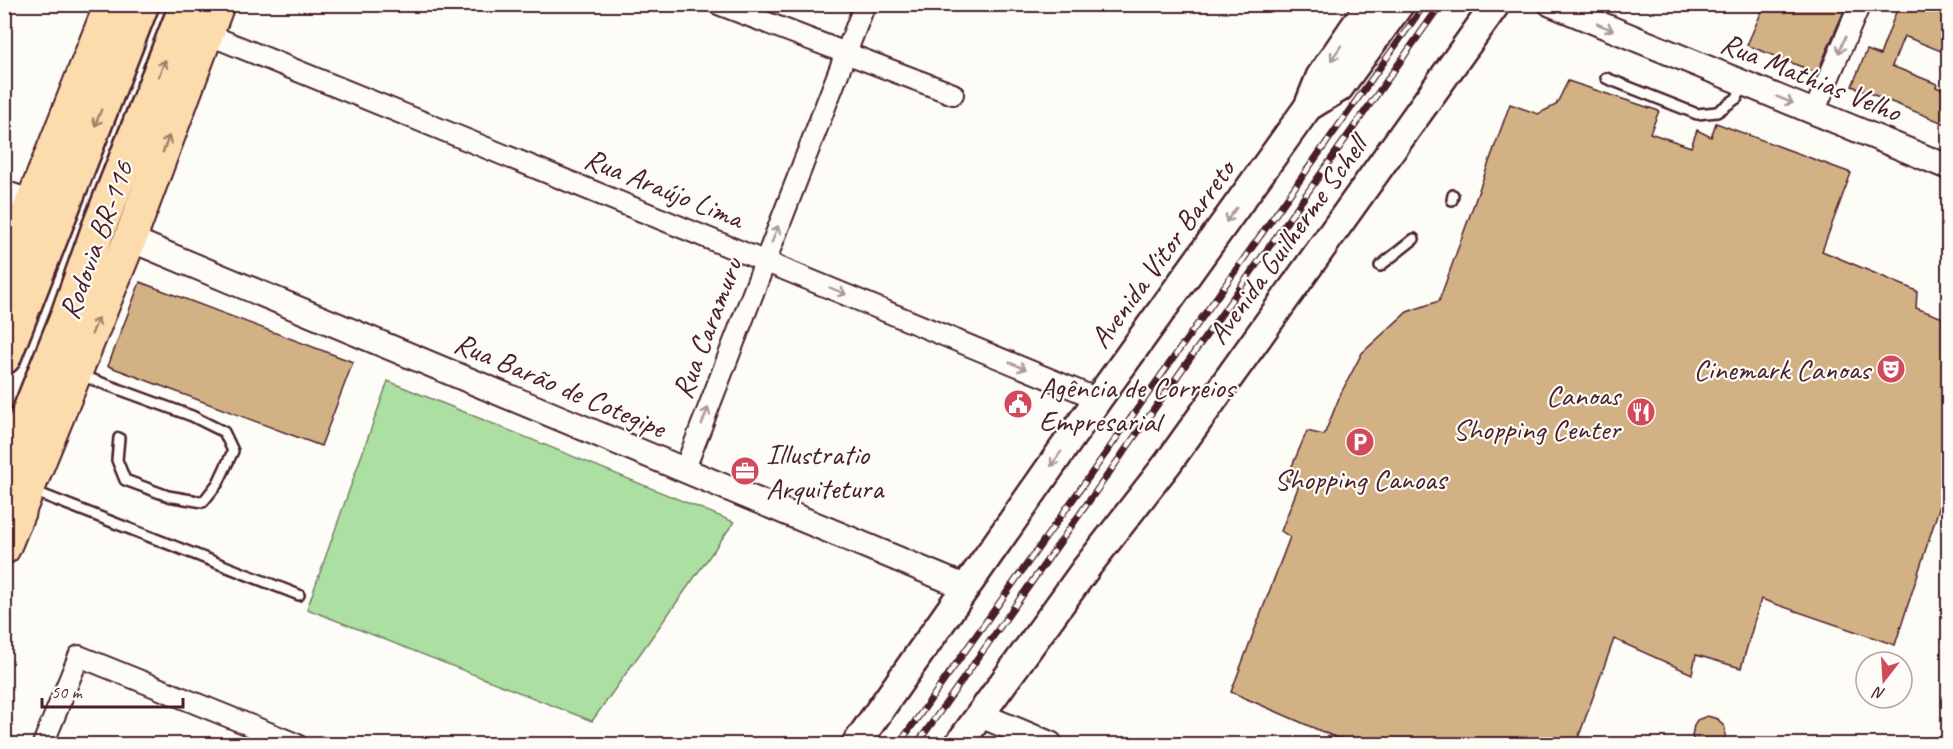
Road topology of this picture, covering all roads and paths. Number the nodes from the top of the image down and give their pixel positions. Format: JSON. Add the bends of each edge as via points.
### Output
{"nodes":[{"id":1,"x":111,"y":4,"type":"edge"},
{"id":2,"x":142,"y":4,"type":"edge"},
{"id":3,"x":186,"y":4,"type":"edge"},
{"id":4,"x":218,"y":4,"type":"edge"},
{"id":5,"x":718,"y":4,"type":"edge"},
{"id":6,"x":865,"y":4,"type":"edge"},
{"id":7,"x":1370,"y":4,"type":"edge"},
{"id":8,"x":1400,"y":4,"type":"edge"},
{"id":9,"x":1496,"y":4,"type":"edge"},
{"id":10,"x":1551,"y":4,"type":"edge"},
{"id":11,"x":1860,"y":4,"type":"edge"},
{"id":12,"x":207,"y":34,"type":"junction"},
{"id":13,"x":846,"y":53,"type":"junction"},
{"id":14,"x":1606,"y":78,"type":"dead end"},
{"id":15,"x":1743,"y":83,"type":"junction"},
{"id":16,"x":953,"y":94,"type":"dead end"},
{"id":17,"x":1308,"y":107,"type":"junction"},
{"id":18,"x":1814,"y":112,"type":"junction"},
{"id":19,"x":1948,"y":167,"type":"edge"},
{"id":20,"x":18,"y":198,"type":"edge"},
{"id":21,"x":130,"y":239,"type":"junction"},
{"id":22,"x":1414,"y":239,"type":"dead end"},
{"id":23,"x":764,"y":261,"type":"junction"},
{"id":24,"x":1380,"y":266,"type":"dead end"},
{"id":25,"x":4,"y":277,"type":"edge"},
{"id":26,"x":24,"y":306,"type":"junction"},
{"id":27,"x":4,"y":339,"type":"edge"},
{"id":28,"x":4,"y":357,"type":"edge"},
{"id":29,"x":75,"y":373,"type":"junction"},
{"id":30,"x":1098,"y":399,"type":"junction"},
{"id":31,"x":119,"y":438,"type":"dead end"},
{"id":32,"x":684,"y":471,"type":"junction"},
{"id":33,"x":21,"y":480,"type":"edge"},
{"id":34,"x":4,"y":548,"type":"edge"},
{"id":35,"x":965,"y":587,"type":"junction"},
{"id":36,"x":299,"y":595,"type":"dead end"},
{"id":37,"x":980,"y":715,"type":"junction"},
{"id":38,"x":43,"y":744,"type":"edge"},
{"id":39,"x":296,"y":744,"type":"edge"},
{"id":40,"x":856,"y":744,"type":"edge"},
{"id":41,"x":959,"y":744,"type":"edge"},
{"id":42,"x":1050,"y":744,"type":"edge"}],
"edges":[{"from":1,"to":20,"type":"main road"},
{"from":2,"to":26,"type":"highway","name":"Rodovia BR-116","one_way":true},
{"from":33,"to":3,"type":"highway","name":"Rodovia BR-116","one_way":true,"via":[[66,320]]},
{"from":4,"to":12,"type":"main road"},
{"from":5,"to":13,"type":"street"},
{"from":6,"to":13,"type":"street","name":"Rua Caramuru"},
{"from":7,"to":17,"type":"main road","name":"Avenida Vitor Barreto","one_way":true,"via":[[1320,76]]},
{"from":8,"to":17,"type":"main road","via":[[1339,88]]},
{"from":9,"to":37,"type":"main road","name":"Avenida Guilherme Schell","via":[[1168,463]]},
{"from":10,"to":15,"type":"street","name":"Rua Mathias Velho","one_way":true},
{"from":11,"to":18,"type":"street","one_way":true},
{"from":21,"to":12,"type":"main road","one_way":true},
{"from":12,"to":23,"type":"street","name":"Rua Araújo Lima"},
{"from":13,"to":16,"type":"street"},
{"from":23,"to":13,"type":"street","name":"Rua Caramuru","one_way":true},
{"from":14,"to":15,"type":"lane","via":[[1697,114],[1717,112],[1737,98]]},
{"from":15,"to":18,"type":"street","name":"Rua Mathias Velho","one_way":true},
{"from":17,"to":30,"type":"main road","name":"Avenida Vitor Barreto","one_way":true},
{"from":18,"to":19,"type":"street","name":"Rua Mathias Velho"},
{"from":20,"to":25,"type":"main road"},
{"from":29,"to":21,"type":"main road","one_way":true},
{"from":21,"to":32,"type":"street","name":"Rua Barão de Cotegipe"},
{"from":22,"to":24,"type":"lane"},
{"from":23,"to":30,"type":"street","name":"Rua Araújo Lima","one_way":true},
{"from":32,"to":23,"type":"street","name":"Rua Caramuru","one_way":true},
{"from":26,"to":27,"type":"highway"},
{"from":26,"to":28,"type":"highway","name":"Rodovia BR-116"},
{"from":29,"to":31,"type":"lane","via":[[224,432],[233,451],[218,483],[203,502],[168,496],[126,480],[117,460]]},
{"from":29,"to":33,"type":"main road"},
{"from":30,"to":35,"type":"main road","name":"Avenida Vitor Barreto","one_way":true},
{"from":32,"to":35,"type":"street","name":"Rua Barão de Cotegipe"},
{"from":33,"to":34,"type":"main road"},
{"from":33,"to":36,"type":"lane"},
{"from":35,"to":40,"type":"main road","name":"Avenida Vitor Barreto"},
{"from":37,"to":41,"type":"main road","name":"Avenida Guilherme Schell"},
{"from":37,"to":42,"type":"street"},
{"from":38,"to":39,"type":"street","via":[[79,656]]}]}
